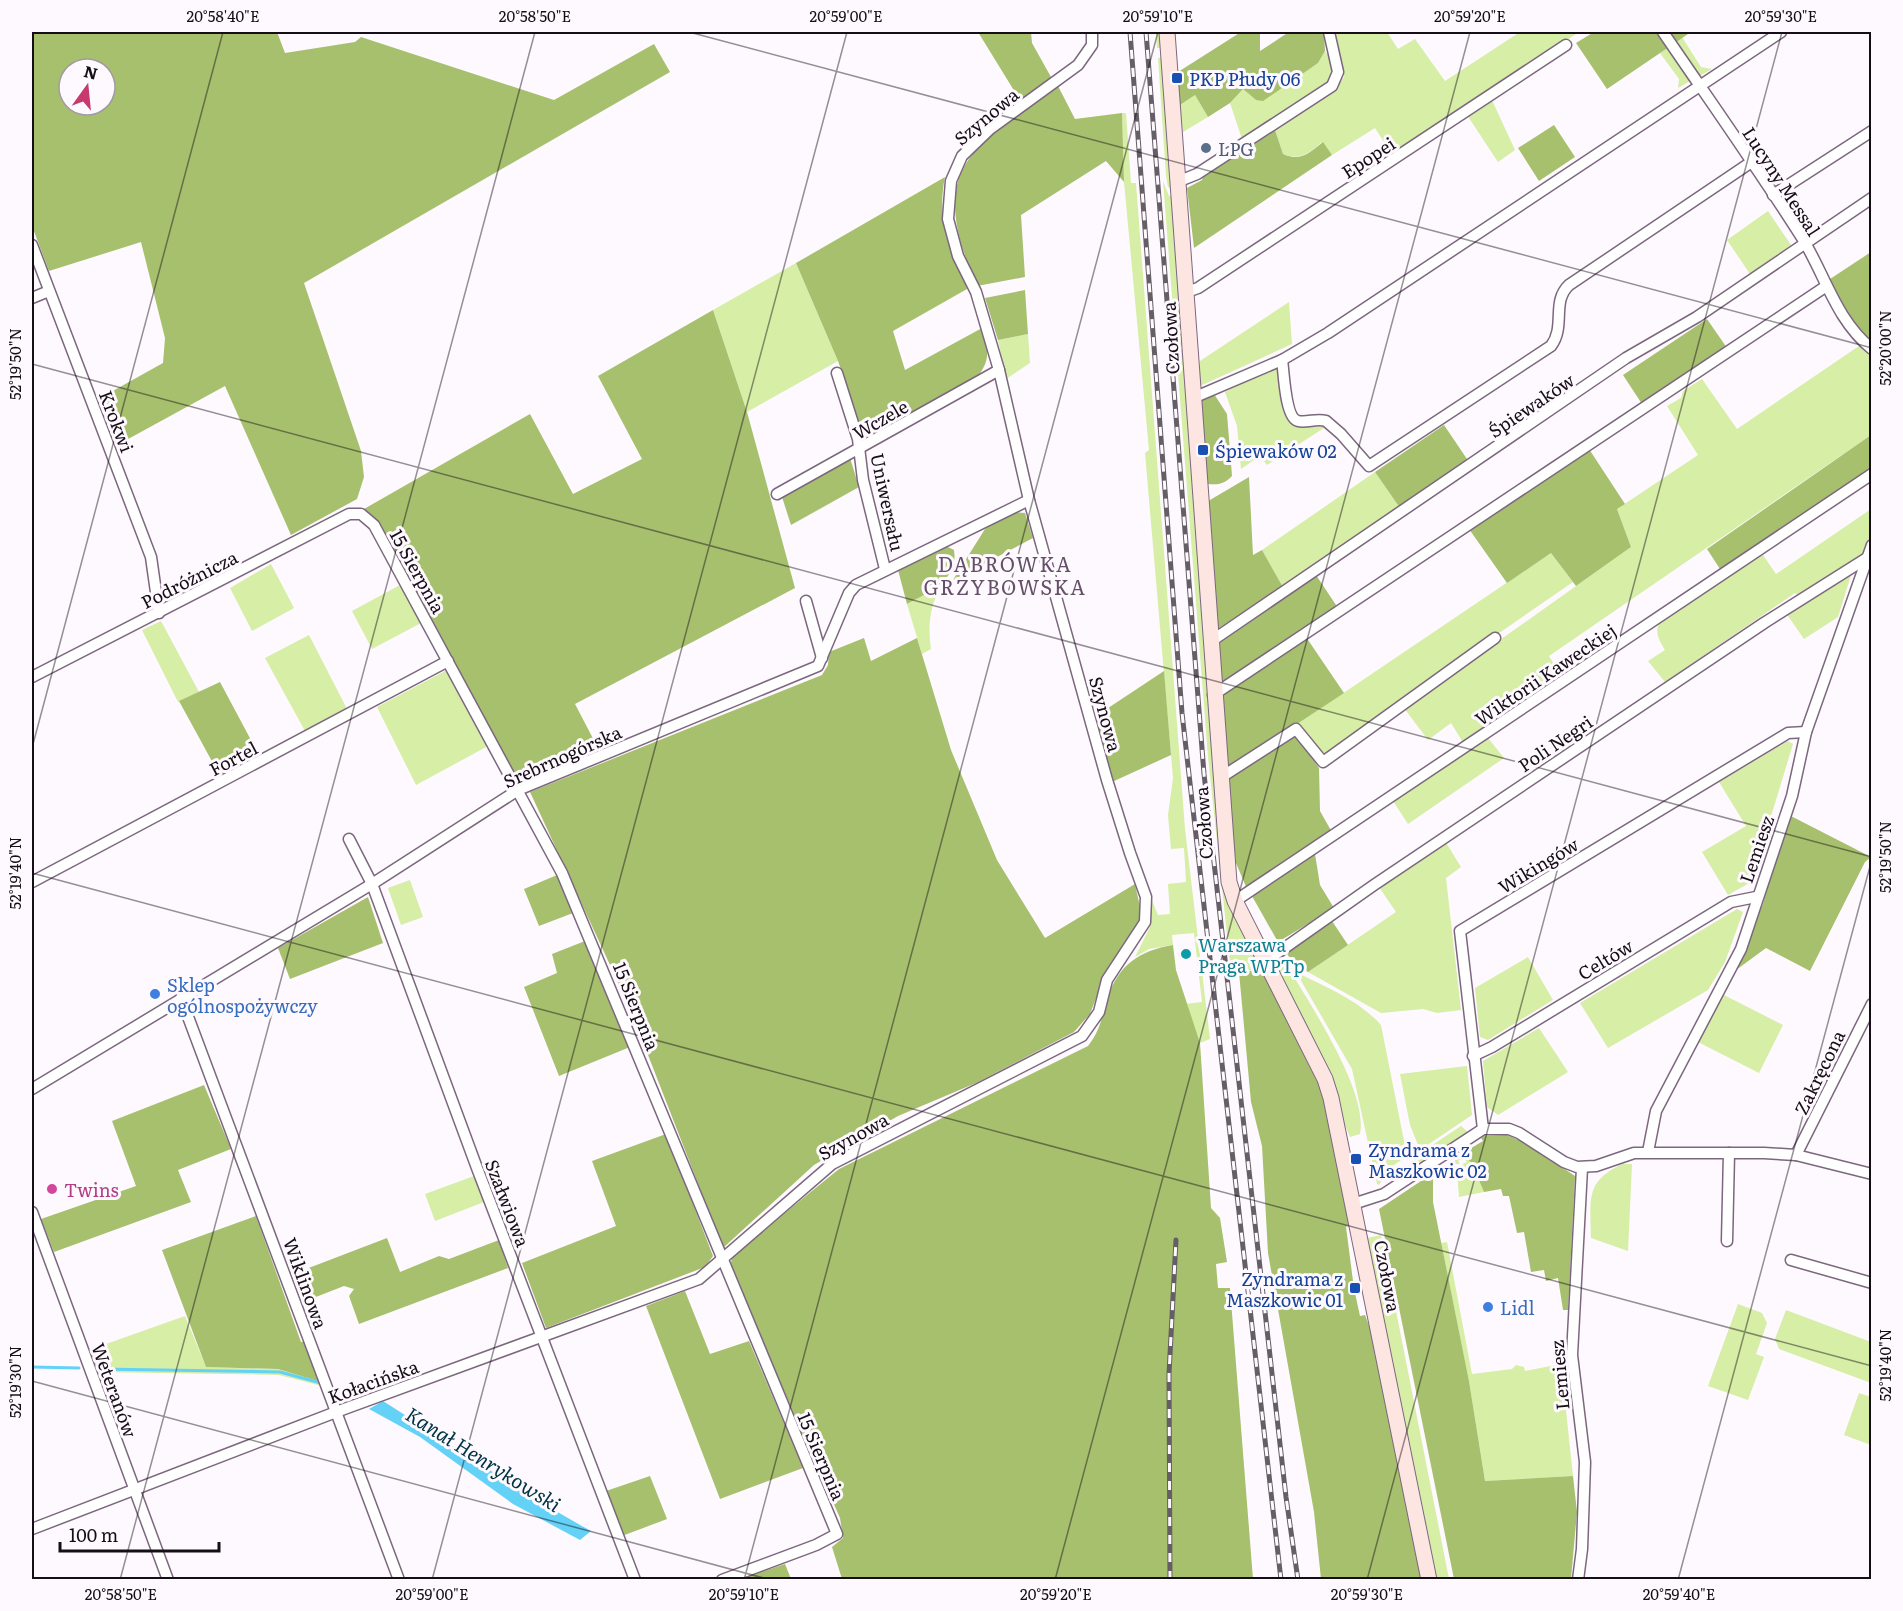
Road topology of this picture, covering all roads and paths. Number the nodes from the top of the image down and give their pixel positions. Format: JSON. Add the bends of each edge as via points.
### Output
{"nodes":[{"id":1,"x":1092,"y":32,"type":"edge"},
{"id":2,"x":1167,"y":32,"type":"edge"},
{"id":3,"x":1329,"y":32,"type":"edge"},
{"id":4,"x":1663,"y":32,"type":"edge"},
{"id":5,"x":1781,"y":32,"type":"edge"},
{"id":6,"x":1566,"y":45,"type":"dead end"},
{"id":7,"x":1700,"y":87,"type":"junction"},
{"id":8,"x":1872,"y":131,"type":"edge"},
{"id":9,"x":1750,"y":163,"type":"junction"},
{"id":10,"x":1177,"y":182,"type":"junction"},
{"id":11,"x":1773,"y":195,"type":"junction"},
{"id":12,"x":1872,"y":198,"type":"edge"},
{"id":13,"x":1805,"y":243,"type":"junction"},
{"id":14,"x":32,"y":245,"type":"edge"},
{"id":15,"x":1825,"y":286,"type":"junction"},
{"id":16,"x":49,"y":291,"type":"junction"},
{"id":17,"x":1187,"y":292,"type":"junction"},
{"id":18,"x":32,"y":298,"type":"edge"},
{"id":19,"x":1872,"y":349,"type":"edge"},
{"id":20,"x":1282,"y":360,"type":"junction"},
{"id":21,"x":999,"y":370,"type":"junction"},
{"id":22,"x":837,"y":373,"type":"dead end"},
{"id":23,"x":1193,"y":398,"type":"junction"},
{"id":24,"x":860,"y":449,"type":"junction"},
{"id":25,"x":1872,"y":474,"type":"edge"},
{"id":26,"x":777,"y":494,"type":"dead end"},
{"id":27,"x":1029,"y":500,"type":"junction"},
{"id":28,"x":361,"y":514,"type":"joint"},
{"id":29,"x":1872,"y":545,"type":"edge"},
{"id":30,"x":1866,"y":558,"type":"junction"},
{"id":31,"x":885,"y":569,"type":"junction"},
{"id":32,"x":806,"y":601,"type":"dead end"},
{"id":33,"x":159,"y":613,"type":"junction"},
{"id":34,"x":1495,"y":638,"type":"dead end"},
{"id":35,"x":1210,"y":642,"type":"junction"},
{"id":36,"x":822,"y":658,"type":"junction"},
{"id":37,"x":448,"y":661,"type":"junction"},
{"id":38,"x":32,"y":677,"type":"edge"},
{"id":39,"x":1213,"y":695,"type":"junction"},
{"id":40,"x":1806,"y":732,"type":"junction"},
{"id":41,"x":1220,"y":778,"type":"junction"},
{"id":42,"x":518,"y":790,"type":"junction"},
{"id":43,"x":349,"y":838,"type":"dead end"},
{"id":44,"x":32,"y":882,"type":"edge"},
{"id":45,"x":372,"y":884,"type":"junction"},
{"id":46,"x":1756,"y":897,"type":"junction"},
{"id":47,"x":1235,"y":901,"type":"junction"},
{"id":48,"x":1266,"y":961,"type":"junction"},
{"id":49,"x":181,"y":998,"type":"junction"},
{"id":50,"x":1872,"y":1004,"type":"edge"},
{"id":51,"x":1473,"y":1056,"type":"junction"},
{"id":52,"x":32,"y":1089,"type":"edge"},
{"id":53,"x":1484,"y":1129,"type":"junction"},
{"id":54,"x":1648,"y":1152,"type":"junction"},
{"id":55,"x":1729,"y":1153,"type":"junction"},
{"id":56,"x":1796,"y":1155,"type":"junction"},
{"id":57,"x":1582,"y":1168,"type":"junction"},
{"id":58,"x":1872,"y":1174,"type":"edge"},
{"id":59,"x":1353,"y":1204,"type":"junction"},
{"id":60,"x":32,"y":1212,"type":"edge"},
{"id":61,"x":1727,"y":1241,"type":"dead end"},
{"id":62,"x":722,"y":1259,"type":"junction"},
{"id":63,"x":1791,"y":1260,"type":"dead end"},
{"id":64,"x":1872,"y":1283,"type":"edge"},
{"id":65,"x":542,"y":1337,"type":"junction"},
{"id":66,"x":336,"y":1412,"type":"junction"},
{"id":67,"x":135,"y":1489,"type":"junction"},
{"id":68,"x":32,"y":1529,"type":"edge"},
{"id":69,"x":168,"y":1580,"type":"edge"},
{"id":70,"x":399,"y":1580,"type":"edge"},
{"id":71,"x":635,"y":1580,"type":"edge"},
{"id":72,"x":722,"y":1580,"type":"edge"},
{"id":73,"x":1429,"y":1580,"type":"edge"},
{"id":74,"x":1578,"y":1580,"type":"edge"}],
"edges":[{"from":1,"to":21,"type":"street","name":"Szynowa","via":[[1092,45],[1078,65],[990,129],[962,156],[951,182],[948,219],[952,238],[976,292]]},
{"from":2,"to":10,"type":"street","name":"Czołowa"},
{"from":3,"to":10,"type":"street","via":[[1338,72],[1332,86],[1197,174]]},
{"from":4,"to":7,"type":"street","name":"Lucyny Messal"},
{"from":5,"to":7,"type":"street"},
{"from":6,"to":17,"type":"street","name":"Epopei"},
{"from":7,"to":9,"type":"street","name":"Lucyny Messal"},
{"from":7,"to":20,"type":"street"},
{"from":8,"to":11,"type":"street"},
{"from":9,"to":11,"type":"street","name":"Lucyny Messal"},
{"from":9,"to":20,"type":"street","via":[[1569,285],[1559,301],[1560,329],[1551,346],[1369,466],[1326,421],[1293,419]]},
{"from":10,"to":17,"type":"street","name":"Czołowa"},
{"from":11,"to":13,"type":"street","name":"Lucyny Messal"},
{"from":12,"to":13,"type":"street","name":"Śpiewaków"},
{"from":13,"to":15,"type":"street","name":"Lucyny Messal"},
{"from":13,"to":35,"type":"street","name":"Śpiewaków","via":[[1697,317],[1652,341]]},
{"from":14,"to":16,"type":"street","name":"Krokwi"},
{"from":15,"to":19,"type":"street","name":"Lucyny Messal","via":[[1857,337]]},
{"from":15,"to":39,"type":"street"},
{"from":16,"to":18,"type":"street"},
{"from":16,"to":33,"type":"street","name":"Krokwi","via":[[150,557]]},
{"from":17,"to":23,"type":"street","name":"Czołowa"},
{"from":20,"to":23,"type":"street"},
{"from":21,"to":24,"type":"street","name":"Wczele"},
{"from":21,"to":27,"type":"street","name":"Szynowa"},
{"from":22,"to":24,"type":"street","name":"Uniwersału"},
{"from":23,"to":35,"type":"street","name":"Czołowa"},
{"from":24,"to":26,"type":"street","name":"Wczele"},
{"from":24,"to":31,"type":"street","name":"Uniwersału","via":[[863,480]]},
{"from":25,"to":47,"type":"street","name":"Wiktorii Kaweckiej"},
{"from":27,"to":31,"type":"street"},
{"from":27,"to":62,"type":"street","name":"Szynowa","via":[[1119,820],[1146,897],[1145,922],[1107,980],[1099,1012],[1082,1036],[832,1164]]},
{"from":28,"to":33,"type":"street","name":"Podróżnicza","via":[[349,514]]},
{"from":28,"to":37,"type":"street","name":"15 Sierpnia","via":[[374,525]]},
{"from":29,"to":30,"type":"street","name":"Lemiesz"},
{"from":30,"to":40,"type":"street","name":"Lemiesz"},
{"from":30,"to":48,"type":"street","name":"Poli Negri","via":[[1384,878]]},
{"from":31,"to":36,"type":"street","via":[[849,593]]},
{"from":32,"to":36,"type":"street"},
{"from":33,"to":38,"type":"street","name":"Podróżnicza"},
{"from":34,"to":41,"type":"street","via":[[1323,762],[1296,729]]},
{"from":35,"to":39,"type":"street","name":"Czołowa"},
{"from":36,"to":42,"type":"street","name":"Srebrnogórska","via":[[818,666]]},
{"from":37,"to":42,"type":"street","name":"15 Sierpnia"},
{"from":37,"to":44,"type":"street","name":"Fortel"},
{"from":39,"to":41,"type":"street","name":"Czołowa"},
{"from":40,"to":46,"type":"street","name":"Lemiesz","via":[[1792,796]]},
{"from":40,"to":51,"type":"street","name":"Wikingów","via":[[1788,733],[1460,931]]},
{"from":41,"to":47,"type":"street","name":"Czołowa","via":[[1226,868]]},
{"from":42,"to":45,"type":"street","name":"Srebrnogórska"},
{"from":42,"to":62,"type":"street","name":"15 Sierpnia","via":[[571,893]]},
{"from":43,"to":45,"type":"street","name":"Szałwiowa"},
{"from":45,"to":49,"type":"street","name":"Srebrnogórska"},
{"from":45,"to":65,"type":"street","name":"Szałwiowa"},
{"from":46,"to":51,"type":"street","name":"Celtów","via":[[1731,903]]},
{"from":46,"to":54,"type":"street","name":"Lemiesz","via":[[1741,949],[1656,1111]]},
{"from":47,"to":48,"type":"street","name":"Czołowa"},
{"from":48,"to":59,"type":"street","name":"Czołowa","via":[[1328,1087]]},
{"from":49,"to":52,"type":"street","name":"Srebrnogórska"},
{"from":49,"to":66,"type":"street","name":"Wiklinowa"},
{"from":50,"to":56,"type":"street","name":"Zakręcona"},
{"from":51,"to":53,"type":"street","name":"Wikingów"},
{"from":53,"to":57,"type":"street","via":[[1519,1133],[1564,1162]]},
{"from":53,"to":59,"type":"street","via":[[1384,1194]]},
{"from":54,"to":55,"type":"street"},
{"from":54,"to":57,"type":"street","via":[[1622,1155]]},
{"from":55,"to":56,"type":"street"},
{"from":55,"to":61,"type":"street"},
{"from":56,"to":58,"type":"street"},
{"from":57,"to":74,"type":"street","name":"Lemiesz","via":[[1572,1355],[1585,1462]]},
{"from":59,"to":73,"type":"street","name":"Czołowa"},
{"from":60,"to":67,"type":"street","name":"Weteranów"},
{"from":62,"to":65,"type":"street","name":"Kołacińska","via":[[699,1279]]},
{"from":62,"to":72,"type":"street","name":"15 Sierpnia","via":[[837,1534]]},
{"from":63,"to":64,"type":"street"},
{"from":65,"to":66,"type":"street","name":"Kołacińska"},
{"from":65,"to":71,"type":"street","name":"Szałwiowa"},
{"from":66,"to":67,"type":"street","name":"Kołacińska"},
{"from":66,"to":70,"type":"street","name":"Wiklinowa"},
{"from":67,"to":68,"type":"street","name":"Kołacińska"},
{"from":67,"to":69,"type":"street","name":"Weteranów"}]}
